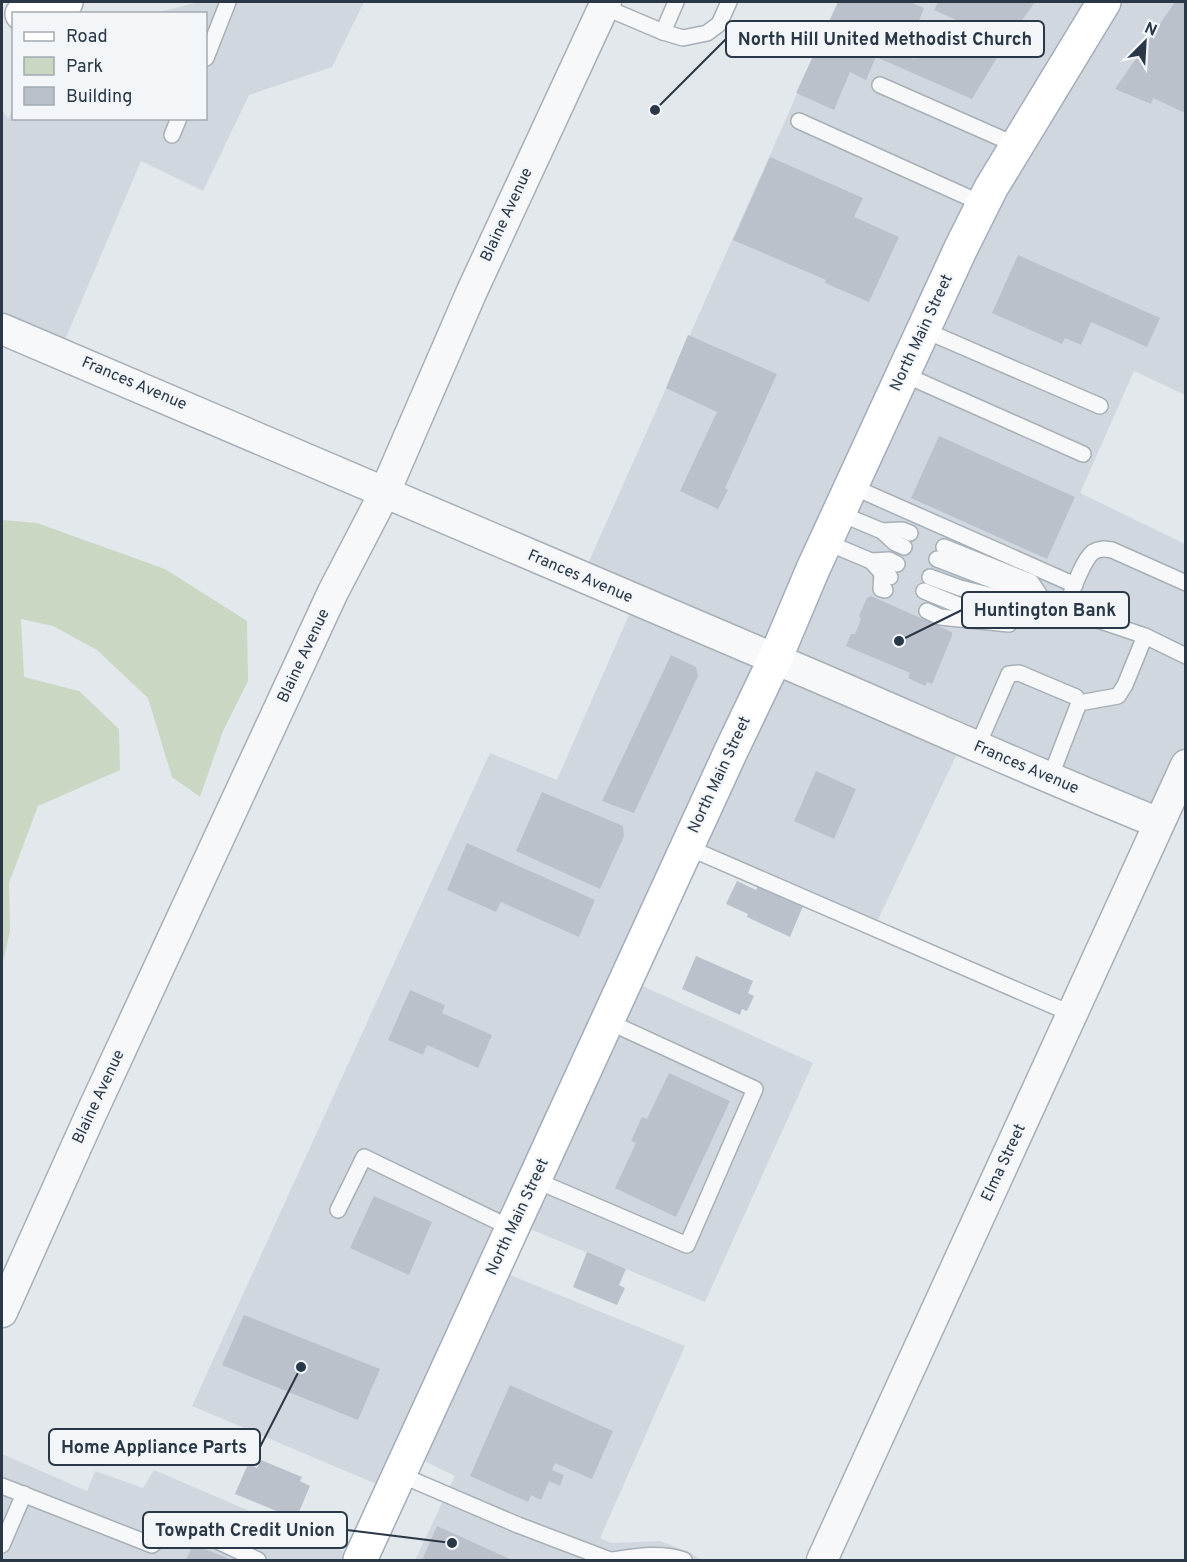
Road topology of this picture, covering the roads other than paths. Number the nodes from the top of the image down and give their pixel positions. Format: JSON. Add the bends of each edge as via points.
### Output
{"nodes":[{"id":1,"x":66,"y":2,"type":"edge"},
{"id":2,"x":228,"y":2,"type":"edge"},
{"id":3,"x":676,"y":2,"type":"edge"},
{"id":4,"x":729,"y":2,"type":"edge"},
{"id":5,"x":1104,"y":2,"type":"edge"},
{"id":6,"x":605,"y":4,"type":"edge"},
{"id":7,"x":29,"y":12,"type":"edge"},
{"id":8,"x":663,"y":32,"type":"junction"},
{"id":9,"x":207,"y":55,"type":"edge"},
{"id":10,"x":880,"y":85,"type":"dead end"},
{"id":11,"x":178,"y":120,"type":"edge"},
{"id":12,"x":799,"y":121,"type":"dead end"},
{"id":13,"x":172,"y":135,"type":"dead end"},
{"id":14,"x":1016,"y":145,"type":"junction"},
{"id":15,"x":983,"y":204,"type":"junction"},
{"id":16,"x":2,"y":329,"type":"edge"},
{"id":17,"x":924,"y":330,"type":"junction"},
{"id":18,"x":903,"y":374,"type":"junction"},
{"id":19,"x":1100,"y":406,"type":"dead end"},
{"id":20,"x":1083,"y":454,"type":"dead end"},
{"id":21,"x":384,"y":494,"type":"junction"},
{"id":22,"x":845,"y":499,"type":"junction"},
{"id":23,"x":907,"y":540,"type":"dead end"},
{"id":24,"x":826,"y":542,"type":"junction"},
{"id":25,"x":940,"y":553,"type":"dead end"},
{"id":26,"x":885,"y":573,"type":"dead end"},
{"id":27,"x":1185,"y":583,"type":"edge"},
{"id":28,"x":927,"y":584,"type":"dead end"},
{"id":29,"x":1075,"y":585,"type":"junction"},
{"id":30,"x":1030,"y":606,"type":"junction"},
{"id":31,"x":1065,"y":609,"type":"junction"},
{"id":32,"x":927,"y":611,"type":"dead end"},
{"id":33,"x":1145,"y":636,"type":"junction"},
{"id":34,"x":1185,"y":656,"type":"edge"},
{"id":35,"x":775,"y":659,"type":"junction"},
{"id":36,"x":1079,"y":703,"type":"junction"},
{"id":37,"x":977,"y":747,"type":"junction"},
{"id":38,"x":1185,"y":765,"type":"edge"},
{"id":39,"x":1050,"y":778,"type":"junction"},
{"id":40,"x":1158,"y":823,"type":"junction"},
{"id":41,"x":687,"y":847,"type":"junction"},
{"id":42,"x":1072,"y":1014,"type":"junction"},
{"id":43,"x":607,"y":1021,"type":"junction"},
{"id":44,"x":535,"y":1180,"type":"junction"},
{"id":45,"x":338,"y":1210,"type":"dead end"},
{"id":46,"x":513,"y":1229,"type":"junction"},
{"id":47,"x":2,"y":1312,"type":"edge"},
{"id":48,"x":401,"y":1475,"type":"junction"},
{"id":49,"x":2,"y":1486,"type":"edge"},
{"id":50,"x":24,"y":1494,"type":"junction"},
{"id":51,"x":2,"y":1545,"type":"edge"},
{"id":52,"x":258,"y":1560,"type":"edge"},
{"id":53,"x":360,"y":1560,"type":"edge"},
{"id":54,"x":612,"y":1560,"type":"edge"},
{"id":55,"x":684,"y":1560,"type":"edge"},
{"id":56,"x":822,"y":1560,"type":"edge"}],
"edges":[{"from":1,"to":7,"type":"main road"},
{"from":2,"to":9,"type":"lane"},
{"from":3,"to":8,"type":"lane"},
{"from":4,"to":8,"type":"lane","via":[[719,24],[707,33],[683,38]]},
{"from":5,"to":14,"type":"main road","name":"North Main Street"},
{"from":6,"to":8,"type":"lane"},
{"from":6,"to":21,"type":"street","name":"Blaine Avenue","via":[[472,291]]},
{"from":10,"to":14,"type":"lane"},
{"from":11,"to":13,"type":"lane"},
{"from":12,"to":15,"type":"lane"},
{"from":14,"to":15,"type":"main road","name":"North Main Street"},
{"from":15,"to":17,"type":"main road","name":"North Main Street"},
{"from":16,"to":21,"type":"street","name":"Frances Avenue"},
{"from":17,"to":18,"type":"main road","name":"North Main Street"},
{"from":17,"to":19,"type":"lane"},
{"from":18,"to":20,"type":"lane"},
{"from":18,"to":22,"type":"main road","name":"North Main Street"},
{"from":21,"to":35,"type":"street","name":"Frances Avenue"},
{"from":21,"to":47,"type":"street","name":"Blaine Avenue","via":[[333,592]]},
{"from":22,"to":23,"type":"lane","via":[[882,531],[902,530]]},
{"from":22,"to":24,"type":"main road","name":"North Main Street"},
{"from":22,"to":29,"type":"lane"},
{"from":24,"to":26,"type":"lane"},
{"from":24,"to":35,"type":"main road","name":"North Main Street"},
{"from":25,"to":30,"type":"lane","via":[[1031,582]]},
{"from":27,"to":29,"type":"lane","via":[[1102,549],[1093,553]]},
{"from":28,"to":30,"type":"lane"},
{"from":29,"to":31,"type":"lane"},
{"from":30,"to":31,"type":"lane"},
{"from":30,"to":32,"type":"lane","via":[[1009,624],[940,618]]},
{"from":31,"to":33,"type":"lane"},
{"from":33,"to":34,"type":"lane"},
{"from":33,"to":36,"type":"lane","via":[[1118,696]]},
{"from":35,"to":37,"type":"street","name":"Frances Avenue"},
{"from":35,"to":41,"type":"main road","name":"North Main Street"},
{"from":36,"to":37,"type":"lane","via":[[1076,697],[1019,673],[1009,674]]},
{"from":36,"to":39,"type":"lane"},
{"from":37,"to":39,"type":"street","name":"Frances Avenue"},
{"from":38,"to":40,"type":"street","name":"Elma Street"},
{"from":39,"to":40,"type":"street","name":"Frances Avenue"},
{"from":40,"to":42,"type":"street","name":"Elma Street"},
{"from":41,"to":42,"type":"lane"},
{"from":41,"to":43,"type":"main road","name":"North Main Street"},
{"from":42,"to":56,"type":"street","name":"Elma Street"},
{"from":43,"to":44,"type":"main road","name":"North Main Street"},
{"from":43,"to":44,"type":"lane","via":[[755,1089],[687,1245]]},
{"from":44,"to":46,"type":"main road","name":"North Main Street"},
{"from":45,"to":46,"type":"lane","via":[[364,1157]]},
{"from":46,"to":48,"type":"main road","name":"North Main Street"},
{"from":48,"to":53,"type":"main road","name":"North Main Street"},
{"from":48,"to":54,"type":"lane"},
{"from":49,"to":50,"type":"lane"},
{"from":50,"to":51,"type":"lane"},
{"from":50,"to":52,"type":"lane","via":[[152,1545],[167,1523],[181,1524]]},
{"from":54,"to":55,"type":"lane","via":[[659,1555]]}]}
